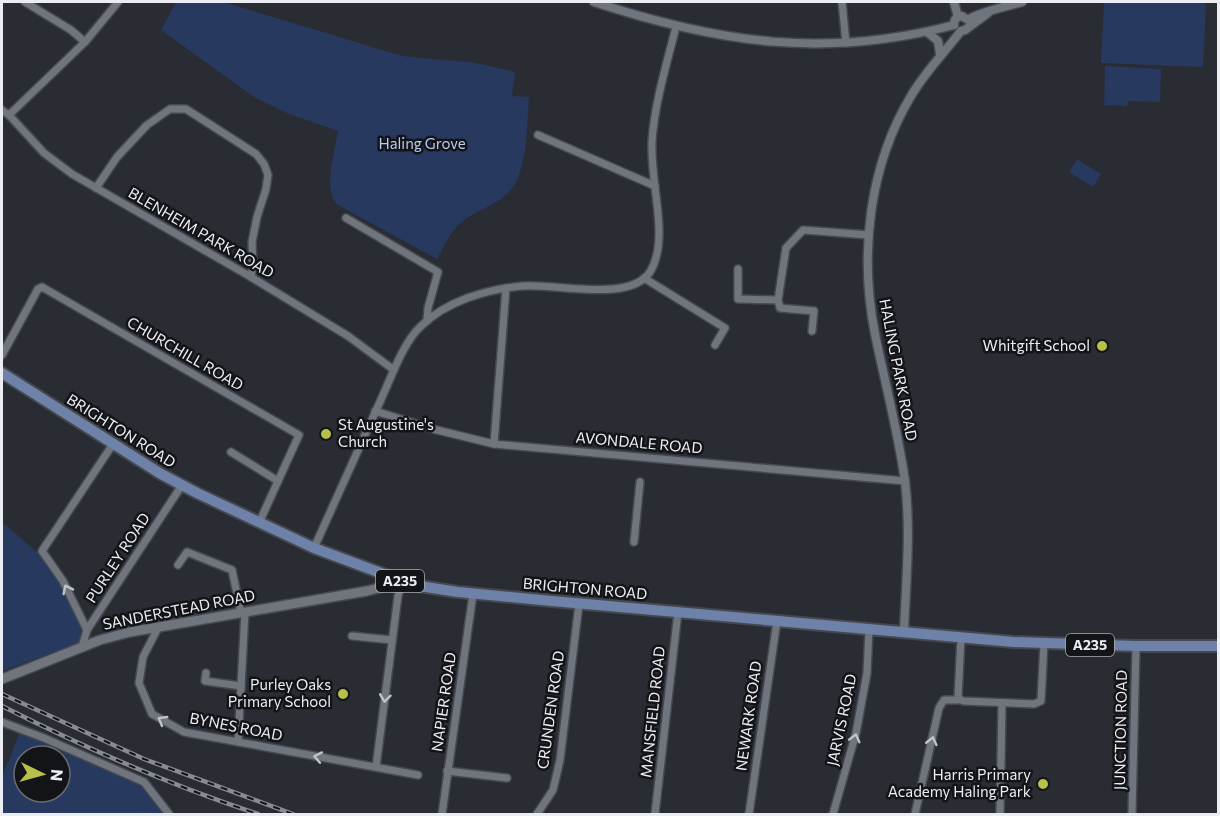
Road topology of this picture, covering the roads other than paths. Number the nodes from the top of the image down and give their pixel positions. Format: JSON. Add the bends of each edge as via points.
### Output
{"nodes":[{"id":1,"x":25,"y":2,"type":"edge"},
{"id":2,"x":118,"y":2,"type":"edge"},
{"id":3,"x":594,"y":2,"type":"edge"},
{"id":4,"x":842,"y":2,"type":"edge"},
{"id":5,"x":954,"y":2,"type":"edge"},
{"id":6,"x":1022,"y":2,"type":"edge"},
{"id":7,"x":962,"y":24,"type":"junction"},
{"id":8,"x":676,"y":27,"type":"junction"},
{"id":9,"x":927,"y":32,"type":"junction"},
{"id":10,"x":85,"y":42,"type":"junction"},
{"id":11,"x":846,"y":43,"type":"junction"},
{"id":12,"x":940,"y":54,"type":"junction"},
{"id":13,"x":2,"y":110,"type":"edge"},
{"id":14,"x":9,"y":115,"type":"junction"},
{"id":15,"x":538,"y":135,"type":"dead end"},
{"id":16,"x":655,"y":186,"type":"junction"},
{"id":17,"x":96,"y":188,"type":"junction"},
{"id":18,"x":346,"y":218,"type":"dead end"},
{"id":19,"x":869,"y":235,"type":"junction"},
{"id":20,"x":738,"y":269,"type":"dead end"},
{"id":21,"x":251,"y":277,"type":"junction"},
{"id":22,"x":644,"y":278,"type":"junction"},
{"id":23,"x":506,"y":288,"type":"junction"},
{"id":24,"x":778,"y":300,"type":"junction"},
{"id":25,"x":427,"y":321,"type":"junction"},
{"id":26,"x":812,"y":331,"type":"dead end"},
{"id":27,"x":715,"y":345,"type":"dead end"},
{"id":28,"x":2,"y":355,"type":"edge"},
{"id":29,"x":394,"y":370,"type":"junction"},
{"id":30,"x":2,"y":373,"type":"edge"},
{"id":31,"x":375,"y":411,"type":"junction"},
{"id":32,"x":112,"y":444,"type":"junction"},
{"id":33,"x":494,"y":444,"type":"junction"},
{"id":34,"x":231,"y":452,"type":"dead end"},
{"id":35,"x":279,"y":481,"type":"junction"},
{"id":36,"x":905,"y":481,"type":"junction"},
{"id":37,"x":640,"y":482,"type":"dead end"},
{"id":38,"x":182,"y":486,"type":"junction"},
{"id":39,"x":259,"y":523,"type":"junction"},
{"id":40,"x":634,"y":542,"type":"dead end"},
{"id":41,"x":314,"y":548,"type":"junction"},
{"id":42,"x":178,"y":565,"type":"dead end"},
{"id":43,"x":379,"y":573,"type":"junction"},
{"id":44,"x":399,"y":581,"type":"junction"},
{"id":45,"x":367,"y":591,"type":"junction"},
{"id":46,"x":473,"y":594,"type":"junction"},
{"id":47,"x":579,"y":604,"type":"junction"},
{"id":48,"x":243,"y":612,"type":"junction"},
{"id":49,"x":678,"y":612,"type":"junction"},
{"id":50,"x":777,"y":621,"type":"junction"},
{"id":51,"x":159,"y":628,"type":"junction"},
{"id":52,"x":869,"y":629,"type":"junction"},
{"id":53,"x":87,"y":630,"type":"junction"},
{"id":54,"x":903,"y":632,"type":"junction"},
{"id":55,"x":352,"y":636,"type":"dead end"},
{"id":56,"x":961,"y":637,"type":"junction"},
{"id":57,"x":392,"y":640,"type":"junction"},
{"id":58,"x":1044,"y":643,"type":"junction"},
{"id":59,"x":1136,"y":646,"type":"junction"},
{"id":60,"x":82,"y":647,"type":"junction"},
{"id":61,"x":1218,"y":648,"type":"edge"},
{"id":62,"x":206,"y":673,"type":"dead end"},
{"id":63,"x":2,"y":679,"type":"edge"},
{"id":64,"x":242,"y":686,"type":"junction"},
{"id":65,"x":958,"y":699,"type":"junction"},
{"id":66,"x":1002,"y":703,"type":"junction"},
{"id":67,"x":2,"y":722,"type":"edge"},
{"id":68,"x":238,"y":742,"type":"junction"},
{"id":69,"x":376,"y":767,"type":"junction"},
{"id":70,"x":447,"y":771,"type":"junction"},
{"id":71,"x":418,"y":775,"type":"dead end"},
{"id":72,"x":507,"y":778,"type":"dead end"},
{"id":73,"x":170,"y":814,"type":"edge"},
{"id":74,"x":442,"y":814,"type":"edge"},
{"id":75,"x":537,"y":814,"type":"edge"},
{"id":76,"x":655,"y":814,"type":"edge"},
{"id":77,"x":749,"y":814,"type":"edge"},
{"id":78,"x":833,"y":814,"type":"edge"},
{"id":79,"x":915,"y":814,"type":"edge"},
{"id":80,"x":1000,"y":814,"type":"edge"},
{"id":81,"x":1132,"y":814,"type":"edge"}],
"edges":[{"from":1,"to":10,"type":"street"},
{"from":2,"to":10,"type":"street"},
{"from":3,"to":8,"type":"street"},
{"from":4,"to":11,"type":"street"},
{"from":5,"to":7,"type":"street"},
{"from":6,"to":7,"type":"street","name":"HALING PARK ROAD","via":[[981,12]]},
{"from":7,"to":9,"type":"street"},
{"from":7,"to":12,"type":"street","name":"HALING PARK ROAD"},
{"from":8,"to":11,"type":"street","via":[[756,42]]},
{"from":8,"to":16,"type":"street","via":[[654,129]]},
{"from":9,"to":11,"type":"street"},
{"from":9,"to":12,"type":"street","via":[[938,41]]},
{"from":10,"to":14,"type":"street"},
{"from":12,"to":19,"type":"street","name":"HALING PARK ROAD","via":[[893,131],[876,183]]},
{"from":13,"to":14,"type":"street","name":"BLENHEIM PARK ROAD"},
{"from":14,"to":17,"type":"street","name":"BLENHEIM PARK ROAD","via":[[44,153]]},
{"from":15,"to":16,"type":"street"},
{"from":16,"to":22,"type":"street","via":[[658,247],[652,268]]},
{"from":17,"to":21,"type":"street","name":"BLENHEIM PARK ROAD"},
{"from":17,"to":21,"type":"street","via":[[147,125],[170,110],[186,109],[256,154],[264,164],[268,175],[252,242]]},
{"from":18,"to":25,"type":"street","via":[[438,272]]},
{"from":19,"to":24,"type":"street","via":[[803,230],[786,248]]},
{"from":19,"to":36,"type":"street","name":"HALING PARK ROAD","via":[[869,296]]},
{"from":20,"to":24,"type":"street","via":[[738,300]]},
{"from":21,"to":29,"type":"street","name":"BLENHEIM PARK ROAD","via":[[348,336]]},
{"from":22,"to":23,"type":"street","via":[[612,289],[543,285]]},
{"from":22,"to":27,"type":"street","via":[[725,328]]},
{"from":23,"to":25,"type":"street","via":[[463,300]]},
{"from":23,"to":33,"type":"street"},
{"from":24,"to":26,"type":"street","via":[[780,308],[814,311]]},
{"from":25,"to":29,"type":"street"},
{"from":28,"to":35,"type":"street","name":"CHURCHILL ROAD","via":[[42,287],[300,435]]},
{"from":29,"to":31,"type":"street"},
{"from":30,"to":32,"type":"main road","name":"BRIGHTON ROAD","number":"A235"},
{"from":31,"to":33,"type":"street","name":"AVONDALE ROAD"},
{"from":31,"to":41,"type":"street"},
{"from":32,"to":38,"type":"main road","name":"BRIGHTON ROAD","number":"A235"},
{"from":53,"to":32,"type":"street","one_way":true,"via":[[63,581],[42,551]]},
{"from":33,"to":36,"type":"street","name":"AVONDALE ROAD"},
{"from":34,"to":35,"type":"street"},
{"from":35,"to":39,"type":"street","name":"CHURCHILL ROAD"},
{"from":36,"to":54,"type":"street","name":"HALING PARK ROAD","via":[[908,512]]},
{"from":37,"to":40,"type":"street"},
{"from":38,"to":39,"type":"main road","name":"BRIGHTON ROAD","number":"A235"},
{"from":38,"to":53,"type":"street","name":"PURLEY ROAD"},
{"from":39,"to":41,"type":"main road","name":"BRIGHTON ROAD","number":"A235"},
{"from":41,"to":43,"type":"main road","name":"BRIGHTON ROAD","number":"A235"},
{"from":42,"to":48,"type":"street","via":[[187,552],[232,570]]},
{"from":43,"to":44,"type":"main road","name":"BRIGHTON ROAD","number":"A235"},
{"from":43,"to":45,"type":"main road"},
{"from":44,"to":45,"type":"main road","name":"SANDERSTEAD ROAD"},
{"from":44,"to":46,"type":"main road","name":"BRIGHTON ROAD","number":"A235"},
{"from":44,"to":57,"type":"street"},
{"from":45,"to":48,"type":"main road","name":"SANDERSTEAD ROAD"},
{"from":46,"to":47,"type":"main road","name":"BRIGHTON ROAD","number":"A235"},
{"from":46,"to":70,"type":"street","name":"NAPIER ROAD"},
{"from":47,"to":49,"type":"main road","name":"BRIGHTON ROAD","number":"A235"},
{"from":47,"to":75,"type":"street","name":"CRUNDEN ROAD","via":[[560,760],[553,790]]},
{"from":48,"to":51,"type":"main road","name":"SANDERSTEAD ROAD"},
{"from":48,"to":64,"type":"street"},
{"from":49,"to":50,"type":"main road","name":"BRIGHTON ROAD","number":"A235"},
{"from":49,"to":76,"type":"street","name":"MANSFIELD ROAD"},
{"from":50,"to":52,"type":"main road","name":"BRIGHTON ROAD","number":"A235"},
{"from":50,"to":77,"type":"street","name":"NEWARK ROAD"},
{"from":51,"to":60,"type":"main road","name":"SANDERSTEAD ROAD","via":[[130,632]]},
{"from":68,"to":51,"type":"street","name":"BYNES ROAD","one_way":true,"via":[[184,732],[152,714],[139,684],[143,657]]},
{"from":52,"to":54,"type":"main road","name":"BRIGHTON ROAD","number":"A235"},
{"from":78,"to":52,"type":"street","name":"JARVIS ROAD","one_way":true,"via":[[856,733],[867,673]]},
{"from":53,"to":60,"type":"street","name":"PURLEY ROAD"},
{"from":54,"to":56,"type":"main road","name":"BRIGHTON ROAD","number":"A235"},
{"from":55,"to":57,"type":"street"},
{"from":56,"to":58,"type":"main road","name":"BRIGHTON ROAD","number":"A235"},
{"from":56,"to":65,"type":"street"},
{"from":57,"to":69,"type":"street","one_way":true},
{"from":58,"to":59,"type":"main road","name":"BRIGHTON ROAD","number":"A235"},
{"from":58,"to":66,"type":"street","via":[[1041,701]]},
{"from":59,"to":61,"type":"main road","name":"BRIGHTON ROAD","number":"A235"},
{"from":59,"to":81,"type":"street","name":"JUNCTION ROAD"},
{"from":60,"to":63,"type":"main road","name":"SANDERSTEAD ROAD"},
{"from":62,"to":64,"type":"street","via":[[205,681]]},
{"from":64,"to":68,"type":"street"},
{"from":65,"to":66,"type":"street"},
{"from":79,"to":65,"type":"street","one_way":true,"via":[[939,708],[944,700]]},
{"from":66,"to":80,"type":"street"},
{"from":67,"to":73,"type":"street","via":[[144,782]]},
{"from":69,"to":68,"type":"street","name":"BYNES ROAD","one_way":true},
{"from":69,"to":71,"type":"street","name":"BYNES ROAD"},
{"from":70,"to":72,"type":"street"},
{"from":70,"to":74,"type":"street","name":"NAPIER ROAD"}]}
